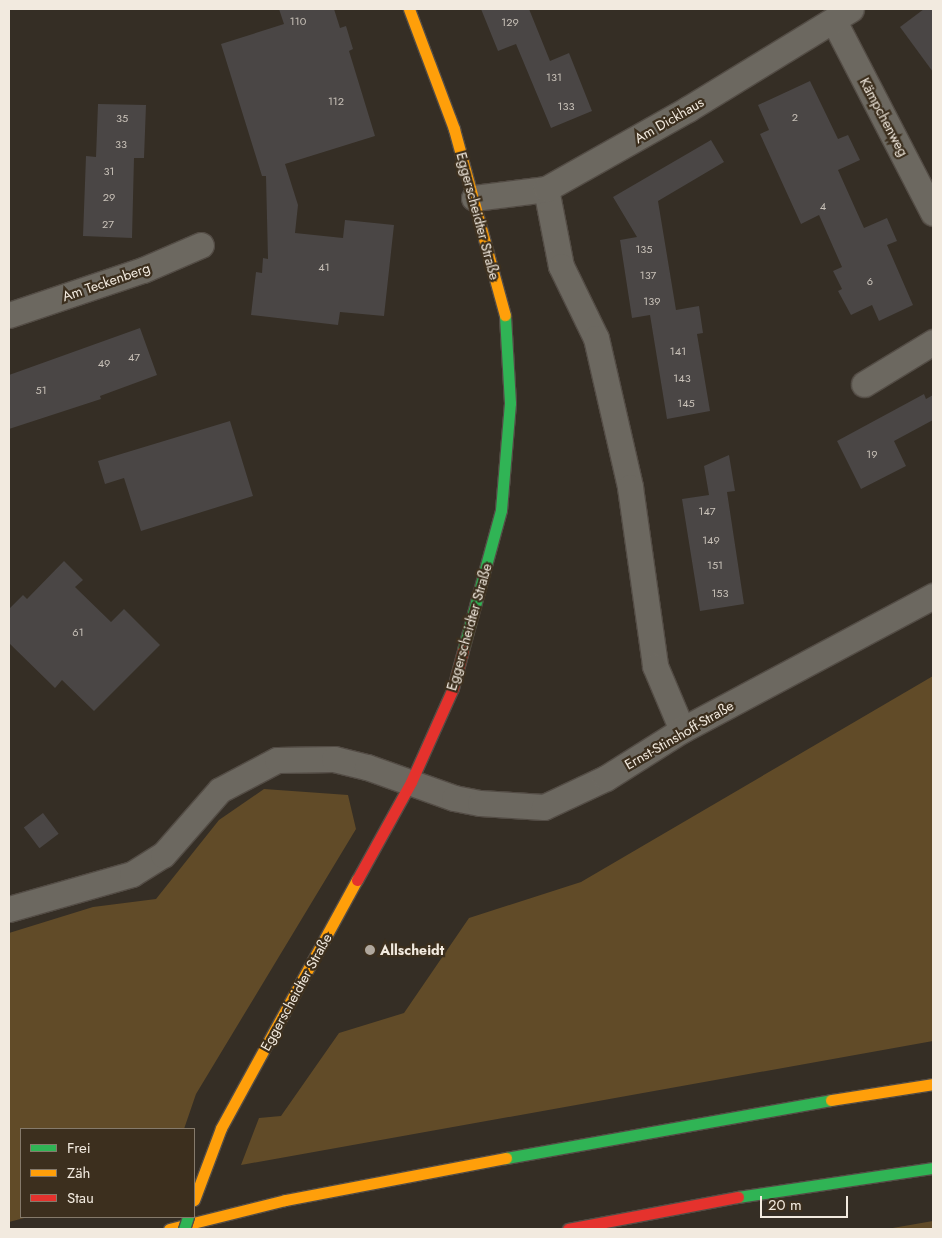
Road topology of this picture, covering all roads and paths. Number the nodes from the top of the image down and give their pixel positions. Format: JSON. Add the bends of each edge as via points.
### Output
{"nodes":[{"id":1,"x":410,"y":9,"type":"edge"},
{"id":2,"x":842,"y":15,"type":"edge"},
{"id":3,"x":546,"y":190,"type":"junction"},
{"id":4,"x":474,"y":198,"type":"junction"},
{"id":5,"x":933,"y":213,"type":"edge"},
{"id":6,"x":201,"y":245,"type":"dead end"},
{"id":7,"x":9,"y":315,"type":"edge"},
{"id":8,"x":933,"y":342,"type":"edge"},
{"id":9,"x":864,"y":384,"type":"dead end"},
{"id":10,"x":933,"y":596,"type":"edge"},
{"id":11,"x":682,"y":730,"type":"junction"},
{"id":12,"x":412,"y":782,"type":"junction"},
{"id":13,"x":9,"y":909,"type":"edge"},
{"id":14,"x":933,"y":1084,"type":"edge"},
{"id":15,"x":933,"y":1168,"type":"edge"},
{"id":16,"x":195,"y":1197,"type":"edge"},
{"id":17,"x":169,"y":1229,"type":"edge"},
{"id":18,"x":568,"y":1229,"type":"edge"}],
"edges":[{"from":1,"to":4,"type":"main road","name":"Eggerscheidter Straße","via":[[454,129]]},
{"from":2,"to":3,"type":"street","name":"Am Dickhaus","via":[[688,110]]},
{"from":2,"to":5,"type":"street","name":"Kämpchenweg"},
{"from":3,"to":4,"type":"street","name":"Am Dickhaus"},
{"from":3,"to":11,"type":"street","via":[[561,266],[596,338],[630,487],[655,666]]},
{"from":4,"to":12,"type":"main road","name":"Eggerscheidter Straße","via":[[506,320],[510,403],[502,510],[453,688]]},
{"from":6,"to":7,"type":"street","name":"Am Teckenberg","via":[[143,270]]},
{"from":8,"to":9,"type":"street"},
{"from":10,"to":11,"type":"street","name":"Ernst-Stinshoff-Straße"},
{"from":11,"to":12,"type":"street","name":"Ernst-Stinshoff-Straße","via":[[606,778],[544,807],[480,803],[454,798]]},
{"from":12,"to":13,"type":"street","via":[[334,759],[277,760],[220,790],[163,855],[132,874]]},
{"from":12,"to":16,"type":"main road","name":"Eggerscheidter Straße","via":[[221,1128]]},
{"from":14,"to":17,"type":"main road","via":[[735,1115],[294,1198]]},
{"from":15,"to":18,"type":"main road","via":[[746,1196]]}]}
